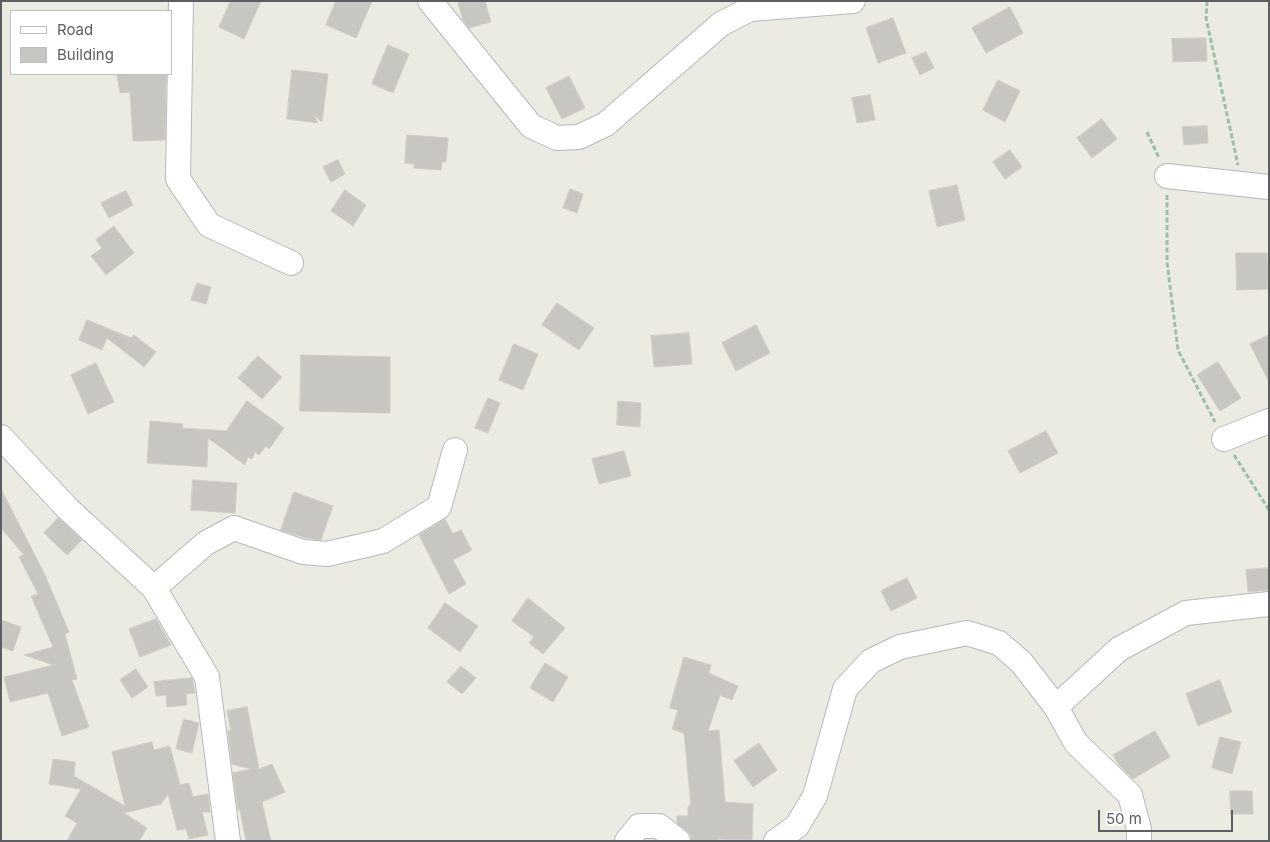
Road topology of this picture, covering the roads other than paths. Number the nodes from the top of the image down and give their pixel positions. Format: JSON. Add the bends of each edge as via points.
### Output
{"nodes":[{"id":1,"x":181,"y":1,"type":"edge"},
{"id":2,"x":430,"y":1,"type":"edge"},
{"id":3,"x":853,"y":1,"type":"edge"},
{"id":4,"x":1167,"y":176,"type":"road end"},
{"id":5,"x":1269,"y":187,"type":"edge"},
{"id":6,"x":291,"y":263,"type":"dead end"},
{"id":7,"x":1269,"y":420,"type":"edge"},
{"id":8,"x":1,"y":437,"type":"edge"},
{"id":9,"x":1224,"y":438,"type":"road end"},
{"id":10,"x":455,"y":450,"type":"dead end"},
{"id":11,"x":154,"y":588,"type":"junction"},
{"id":12,"x":1269,"y":604,"type":"edge"},
{"id":13,"x":1056,"y":708,"type":"junction"},
{"id":14,"x":228,"y":841,"type":"edge"},
{"id":15,"x":627,"y":841,"type":"edge"},
{"id":16,"x":678,"y":841,"type":"edge"},
{"id":17,"x":776,"y":841,"type":"edge"},
{"id":18,"x":1139,"y":841,"type":"edge"}],
"edges":[{"from":1,"to":6,"type":"street","via":[[178,180],[209,225]]},
{"from":2,"to":3,"type":"street","via":[[531,126],[557,138],[579,137],[606,124],[721,24],[750,8]]},
{"from":4,"to":5,"type":"street"},
{"from":7,"to":9,"type":"street"},
{"from":8,"to":11,"type":"street","via":[[67,508]]},
{"from":10,"to":11,"type":"street","via":[[439,507],[382,541],[327,554],[303,552],[234,528],[206,543]]},
{"from":11,"to":14,"type":"street","via":[[207,677]]},
{"from":12,"to":13,"type":"street","via":[[1186,613],[1119,649]]},
{"from":13,"to":17,"type":"street","via":[[1022,662],[999,643],[966,633],[900,647],[871,661],[846,689],[815,796],[797,826]]},
{"from":13,"to":18,"type":"street","via":[[1076,744],[1130,795]]},
{"from":15,"to":16,"type":"street","via":[[639,826],[659,826]]}]}
